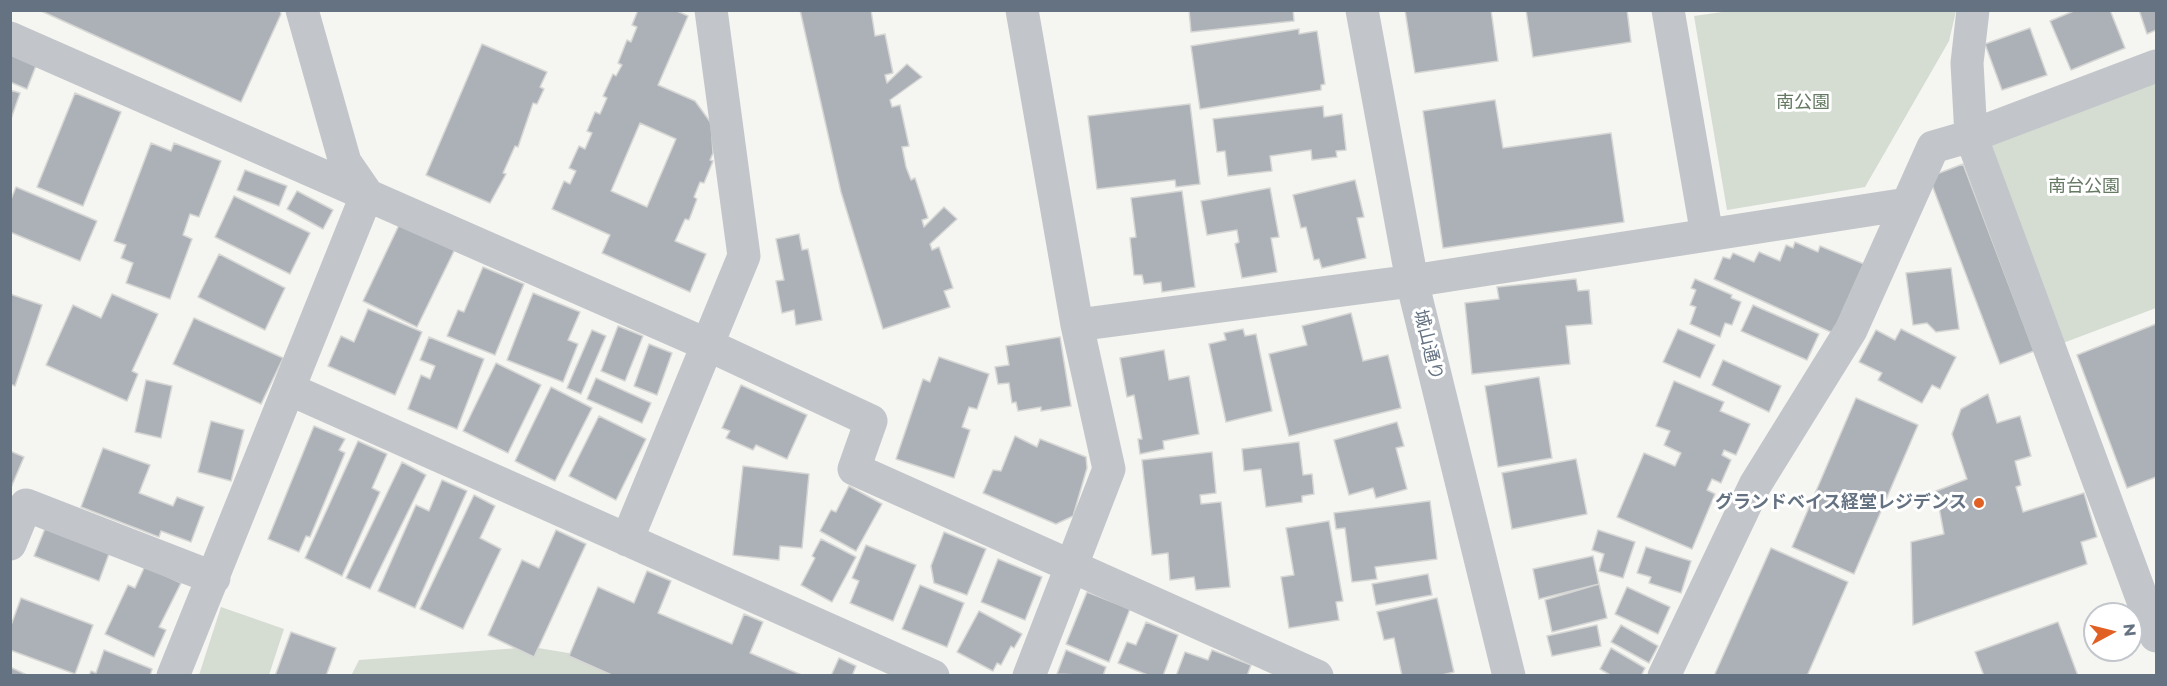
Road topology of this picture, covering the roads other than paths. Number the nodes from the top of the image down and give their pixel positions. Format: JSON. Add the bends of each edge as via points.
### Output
{"nodes":[{"id":1,"x":302,"y":10,"type":"edge"},
{"id":2,"x":711,"y":10,"type":"edge"},
{"id":3,"x":1022,"y":10,"type":"edge"},
{"id":4,"x":1362,"y":10,"type":"edge"},
{"id":5,"x":1668,"y":10,"type":"edge"},
{"id":6,"x":1973,"y":10,"type":"edge"},
{"id":7,"x":10,"y":38,"type":"edge"},
{"id":8,"x":2157,"y":66,"type":"edge"},
{"id":9,"x":1971,"y":136,"type":"junction"},
{"id":10,"x":367,"y":194,"type":"junction"},
{"id":11,"x":1907,"y":204,"type":"junction"},
{"id":12,"x":1707,"y":235,"type":"junction"},
{"id":13,"x":1412,"y":281,"type":"junction"},
{"id":14,"x":1077,"y":325,"type":"junction"},
{"id":15,"x":708,"y":345,"type":"junction"},
{"id":16,"x":289,"y":389,"type":"junction"},
{"id":17,"x":627,"y":540,"type":"junction"},
{"id":18,"x":10,"y":544,"type":"edge"},
{"id":19,"x":1071,"y":567,"type":"junction"},
{"id":20,"x":214,"y":578,"type":"junction"},
{"id":21,"x":2157,"y":636,"type":"edge"},
{"id":22,"x":173,"y":675,"type":"edge"},
{"id":23,"x":933,"y":675,"type":"edge"},
{"id":24,"x":1029,"y":675,"type":"edge"},
{"id":25,"x":1317,"y":675,"type":"edge"},
{"id":26,"x":1509,"y":675,"type":"edge"},
{"id":27,"x":1664,"y":675,"type":"edge"}],
"edges":[{"from":1,"to":10,"type":"street","via":[[345,162]]},
{"from":2,"to":15,"type":"street","via":[[744,256]]},
{"from":3,"to":14,"type":"street"},
{"from":4,"to":13,"type":"street","name":"城山通り"},
{"from":5,"to":12,"type":"street"},
{"from":6,"to":9,"type":"street","via":[[1967,63]]},
{"from":7,"to":10,"type":"street"},
{"from":8,"to":9,"type":"street"},
{"from":9,"to":11,"type":"street","via":[[1933,147]]},
{"from":9,"to":21,"type":"street"},
{"from":10,"to":15,"type":"street"},
{"from":10,"to":16,"type":"street"},
{"from":11,"to":12,"type":"street"},
{"from":11,"to":27,"type":"street","via":[[1851,330],[1755,486]]},
{"from":12,"to":13,"type":"street"},
{"from":13,"to":14,"type":"street"},
{"from":13,"to":26,"type":"street","name":"城山通り"},
{"from":14,"to":19,"type":"street","via":[[1109,469]]},
{"from":15,"to":17,"type":"street"},
{"from":15,"to":19,"type":"street","via":[[871,421],[854,469]]},
{"from":16,"to":17,"type":"street"},
{"from":16,"to":20,"type":"street"},
{"from":17,"to":23,"type":"street"},
{"from":18,"to":20,"type":"street","via":[[26,505]]},
{"from":19,"to":24,"type":"street"},
{"from":19,"to":25,"type":"street"},
{"from":20,"to":22,"type":"street"}]}
